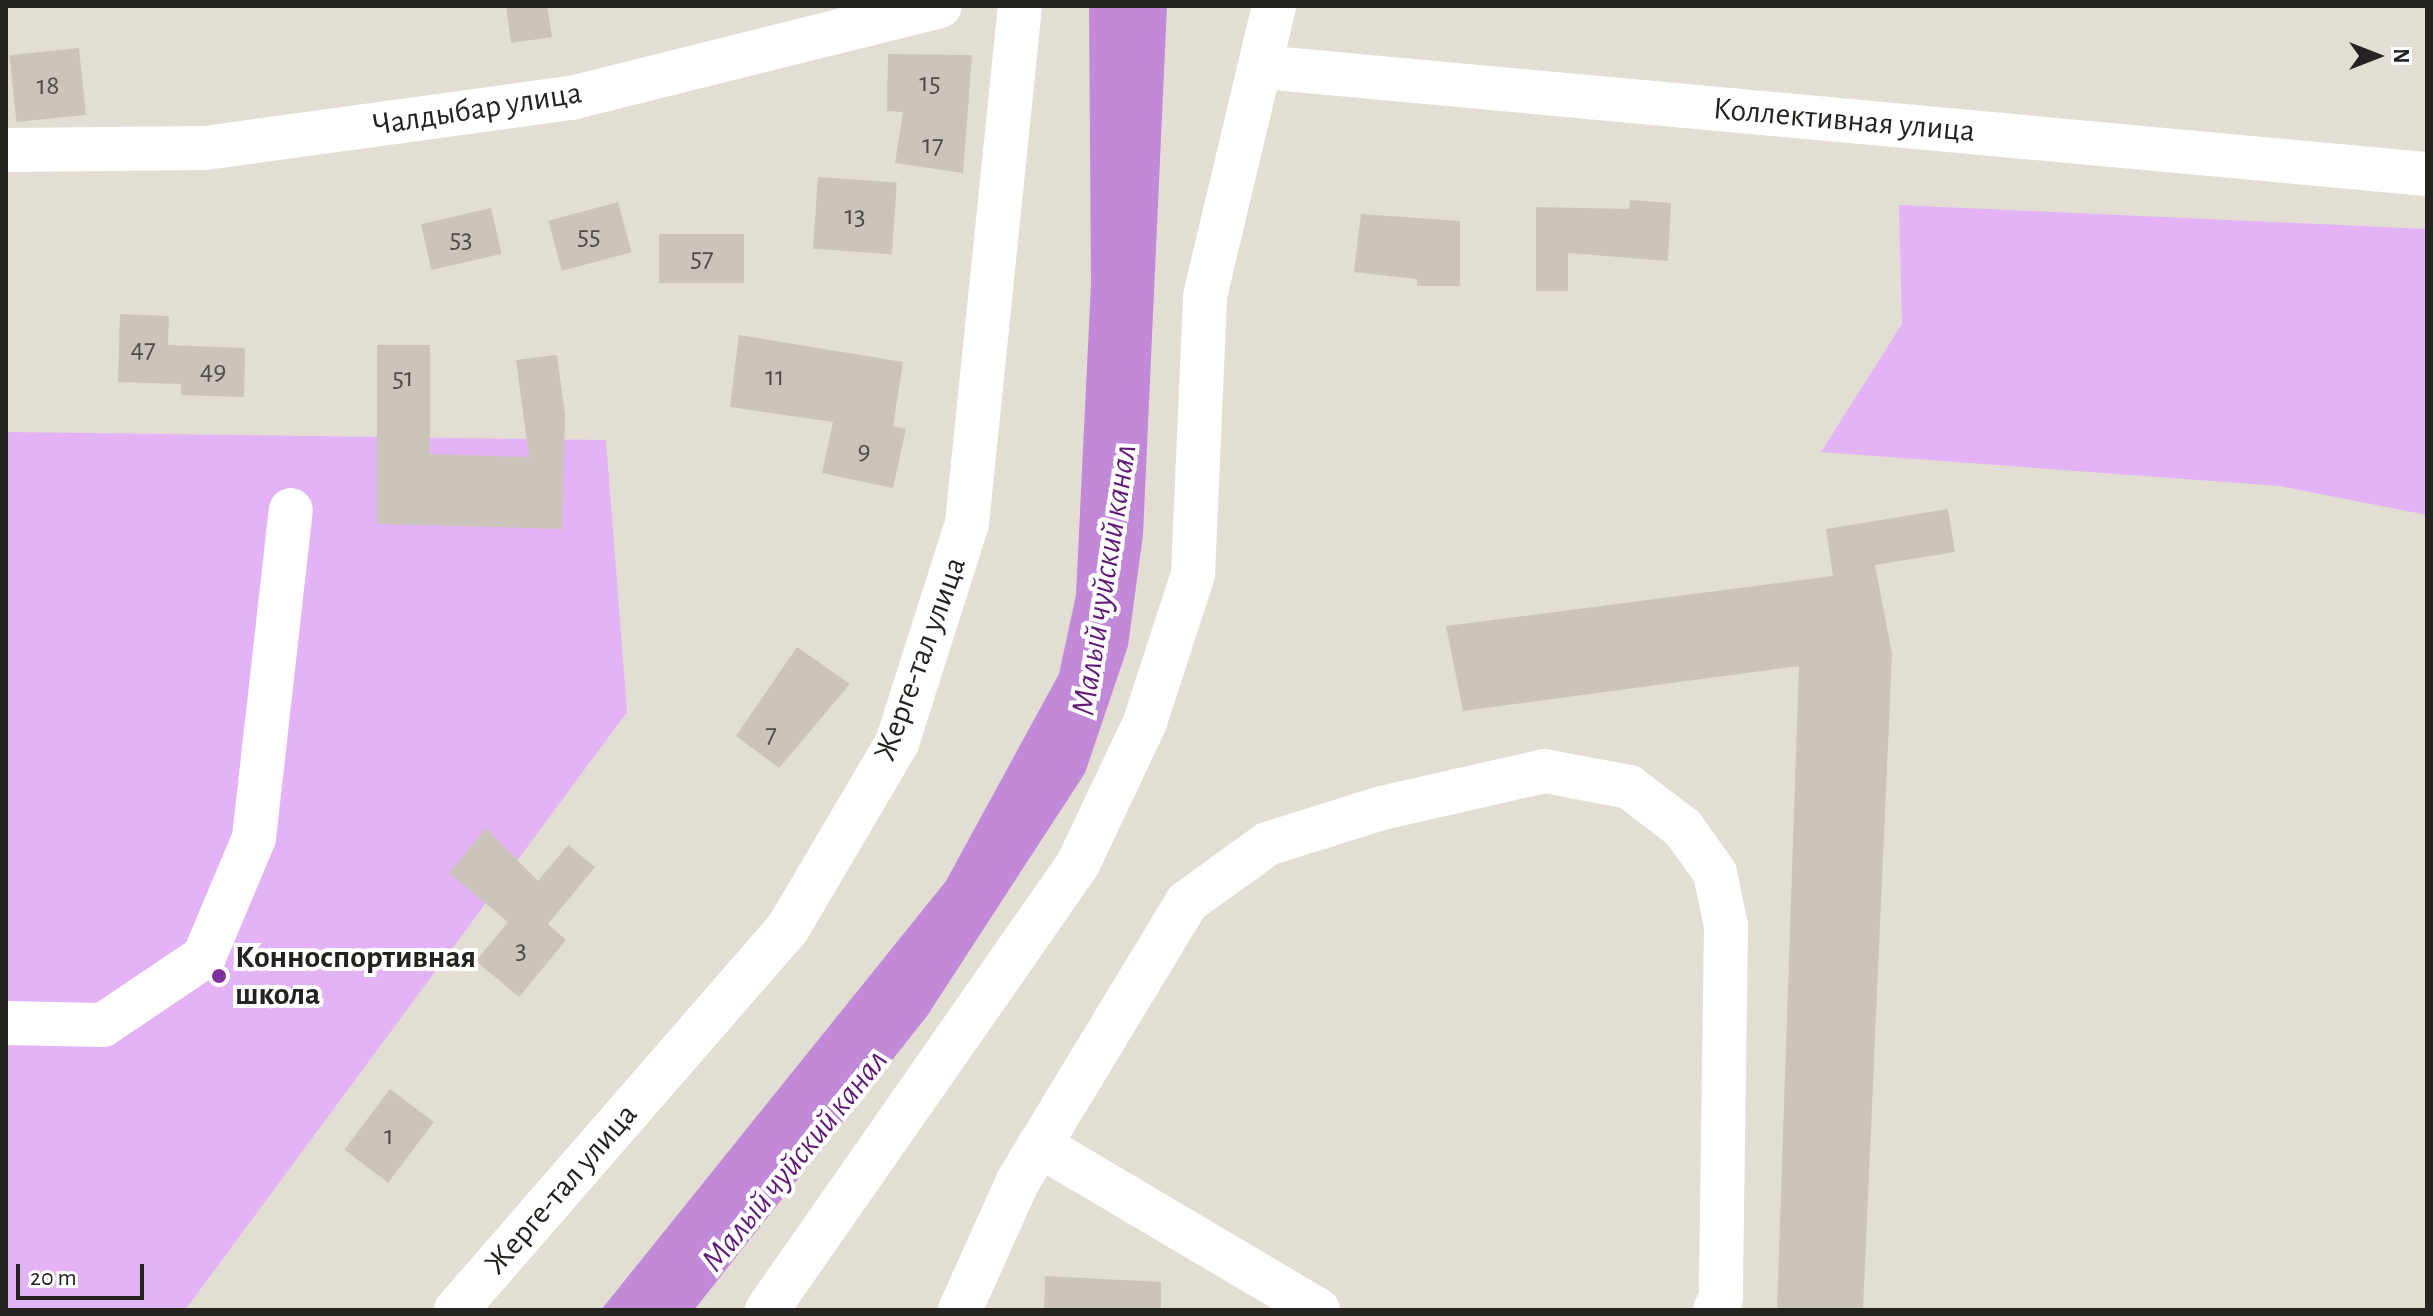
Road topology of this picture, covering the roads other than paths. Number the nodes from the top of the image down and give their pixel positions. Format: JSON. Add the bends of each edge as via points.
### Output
{"nodes":[{"id":1,"x":940,"y":6,"type":"edge"},
{"id":2,"x":1020,"y":6,"type":"edge"},
{"id":3,"x":1274,"y":6,"type":"edge"},
{"id":4,"x":1262,"y":67,"type":"junction"},
{"id":5,"x":6,"y":150,"type":"edge"},
{"id":6,"x":2427,"y":174,"type":"edge"},
{"id":7,"x":291,"y":510,"type":"dead end"},
{"id":8,"x":6,"y":1023,"type":"edge"},
{"id":9,"x":1039,"y":1145,"type":"junction"},
{"id":10,"x":456,"y":1310,"type":"edge"},
{"id":11,"x":767,"y":1310,"type":"edge"},
{"id":12,"x":960,"y":1310,"type":"edge"},
{"id":13,"x":1318,"y":1310,"type":"edge"},
{"id":14,"x":1715,"y":1310,"type":"edge"}],
"edges":[{"from":1,"to":5,"type":"street","name":"Чалдыбар улица","via":[[571,98],[205,148]]},
{"from":2,"to":10,"type":"street","name":"Жерге-тал улица","via":[[967,523],[897,743],[788,928]]},
{"from":3,"to":4,"type":"street"},
{"from":4,"to":6,"type":"street","name":"Коллективная улица"},
{"from":4,"to":11,"type":"street","via":[[1205,296],[1193,574],[1145,722],[1078,864]]},
{"from":7,"to":8,"type":"street","via":[[254,838],[204,957],[103,1025]]},
{"from":9,"to":12,"type":"street"},
{"from":9,"to":13,"type":"street"},
{"from":9,"to":14,"type":"street","via":[[1187,902],[1267,844],[1382,808],[1545,771],[1629,787],[1683,828],[1715,873],[1726,926],[1721,1298]]}]}
